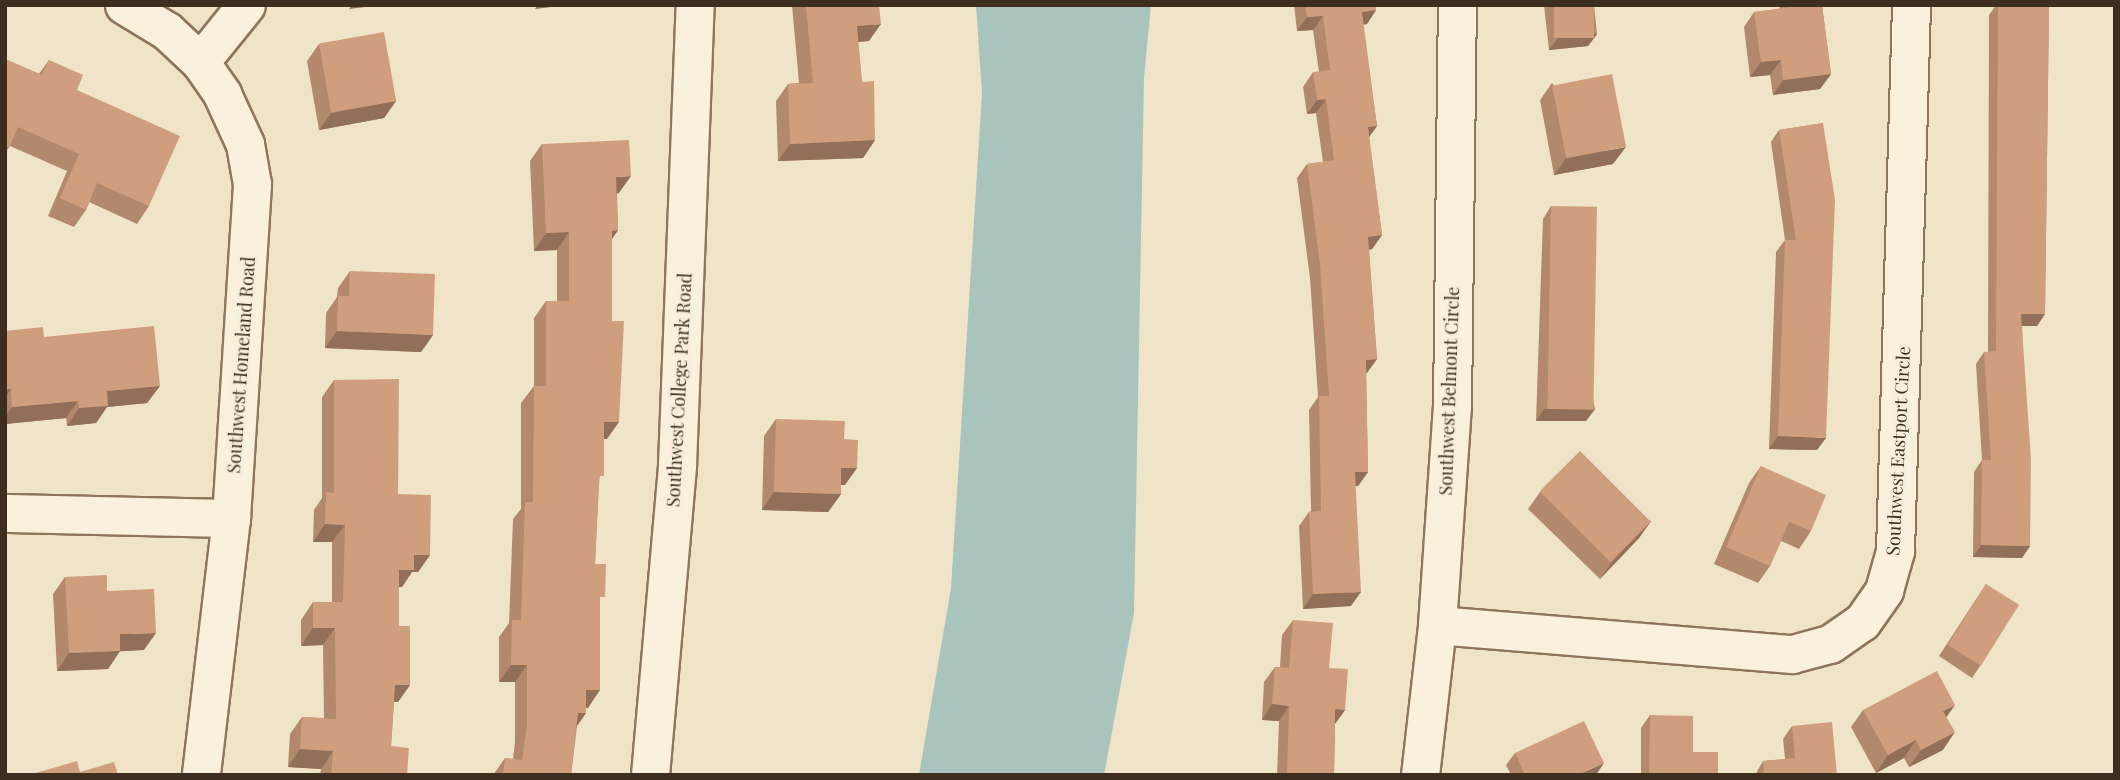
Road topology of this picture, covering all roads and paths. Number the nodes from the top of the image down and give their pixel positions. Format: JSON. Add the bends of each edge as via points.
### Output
{"nodes":[{"id":1,"x":246,"y":5,"type":"edge"},
{"id":2,"x":695,"y":5,"type":"edge"},
{"id":3,"x":1457,"y":5,"type":"edge"},
{"id":4,"x":1911,"y":5,"type":"edge"},
{"id":5,"x":132,"y":7,"type":"edge"},
{"id":6,"x":200,"y":62,"type":"junction"},
{"id":7,"x":5,"y":513,"type":"edge"},
{"id":8,"x":231,"y":518,"type":"junction"},
{"id":9,"x":1437,"y":625,"type":"junction"},
{"id":10,"x":201,"y":775,"type":"edge"},
{"id":11,"x":650,"y":775,"type":"edge"},
{"id":12,"x":1420,"y":775,"type":"edge"}],
"edges":[{"from":1,"to":6,"type":"street"},
{"from":2,"to":11,"type":"street","name":"Southwest College Park Road","via":[[677,465]]},
{"from":3,"to":9,"type":"street","name":"Southwest Belmont Circle","via":[[1452,406]]},
{"from":4,"to":9,"type":"street","name":"Southwest Eastport Circle","via":[[1895,551],[1884,590],[1862,622],[1829,644],[1792,654]]},
{"from":5,"to":6,"type":"street","name":"Southwest Homeland Road"},
{"from":6,"to":8,"type":"street","name":"Southwest Homeland Road","via":[[222,94],[245,144],[252,184]]},
{"from":7,"to":8,"type":"street"},
{"from":8,"to":10,"type":"street","name":"Southwest Homeland Road"},
{"from":9,"to":12,"type":"street","name":"Southwest Belmont Circle"}]}
